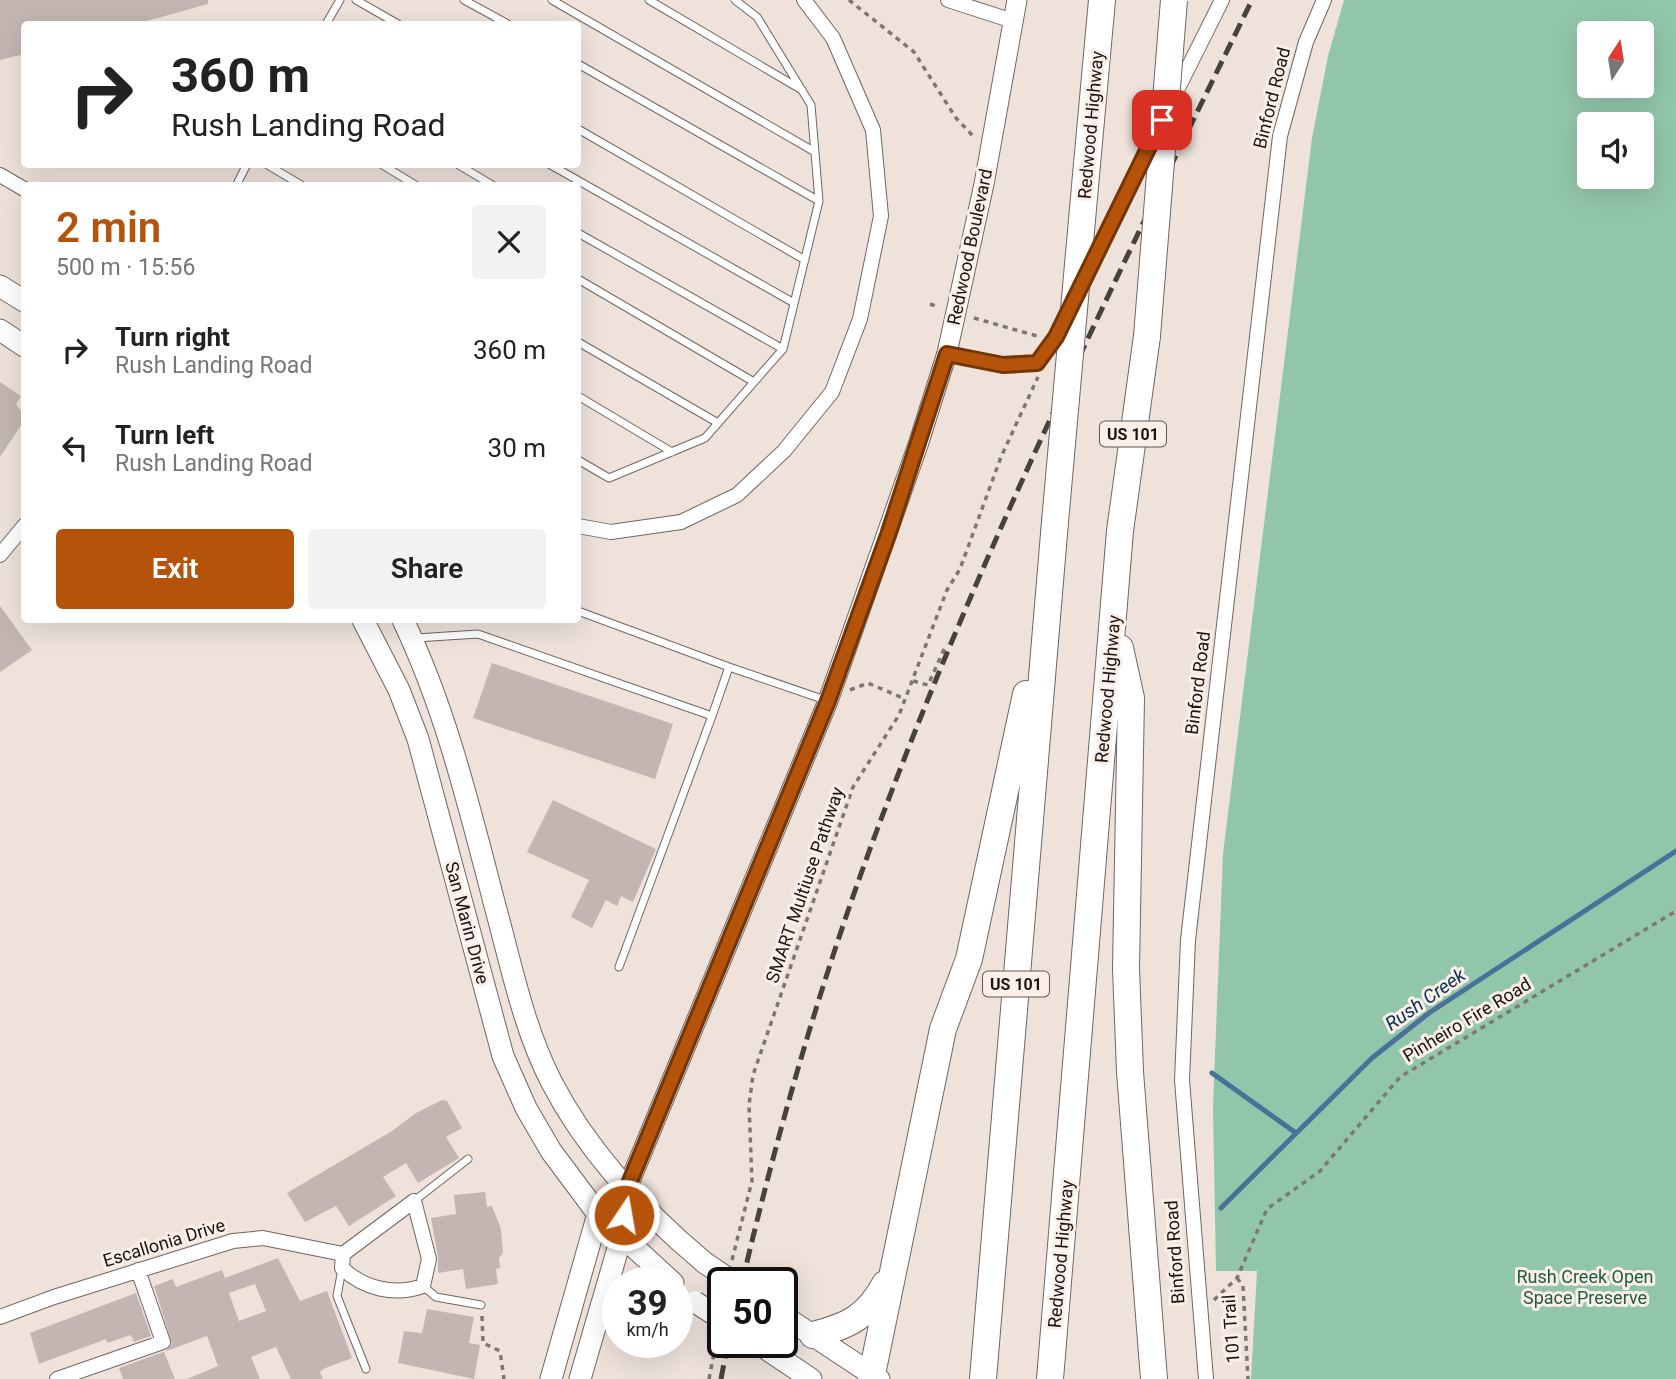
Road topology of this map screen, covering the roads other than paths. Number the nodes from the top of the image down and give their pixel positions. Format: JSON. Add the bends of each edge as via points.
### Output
{"nodes":[{"id":1,"x":340,"y":0,"type":"edge"},
{"id":2,"x":356,"y":0,"type":"edge"},
{"id":3,"x":464,"y":0,"type":"edge"},
{"id":4,"x":552,"y":0,"type":"edge"},
{"id":5,"x":649,"y":0,"type":"edge"},
{"id":6,"x":735,"y":0,"type":"edge"},
{"id":7,"x":804,"y":0,"type":"edge"},
{"id":8,"x":948,"y":0,"type":"edge"},
{"id":9,"x":1017,"y":0,"type":"edge"},
{"id":10,"x":1102,"y":0,"type":"edge"},
{"id":11,"x":1174,"y":0,"type":"edge"},
{"id":12,"x":1222,"y":0,"type":"edge"},
{"id":13,"x":1324,"y":0,"type":"edge"},
{"id":14,"x":328,"y":21,"type":"edge"},
{"id":15,"x":393,"y":21,"type":"edge"},
{"id":16,"x":502,"y":21,"type":"edge"},
{"id":17,"x":1013,"y":21,"type":"junction"},
{"id":18,"x":581,"y":66,"type":"edge"},
{"id":19,"x":802,"y":91,"type":"junction"},
{"id":20,"x":581,"y":131,"type":"edge"},
{"id":21,"x":815,"y":152,"type":"junction"},
{"id":22,"x":274,"y":168,"type":"edge"},
{"id":23,"x":388,"y":168,"type":"edge"},
{"id":24,"x":464,"y":168,"type":"edge"},
{"id":25,"x":556,"y":168,"type":"edge"},
{"id":26,"x":0,"y":175,"type":"edge"},
{"id":27,"x":296,"y":182,"type":"edge"},
{"id":28,"x":410,"y":182,"type":"edge"},
{"id":29,"x":487,"y":182,"type":"edge"},
{"id":30,"x":581,"y":182,"type":"edge"},
{"id":31,"x":581,"y":182,"type":"edge"},
{"id":32,"x":21,"y":187,"type":"edge"},
{"id":33,"x":820,"y":201,"type":"junction"},
{"id":34,"x":581,"y":235,"type":"edge"},
{"id":35,"x":805,"y":260,"type":"junction"},
{"id":36,"x":581,"y":281,"type":"edge"},
{"id":37,"x":0,"y":286,"type":"edge"},
{"id":38,"x":21,"y":299,"type":"edge"},
{"id":39,"x":794,"y":303,"type":"junction"},
{"id":40,"x":0,"y":330,"type":"edge"},
{"id":41,"x":21,"y":344,"type":"edge"},
{"id":42,"x":581,"y":344,"type":"edge"},
{"id":43,"x":783,"y":349,"type":"junction"},
{"id":44,"x":947,"y":354,"type":"junction"},
{"id":45,"x":754,"y":382,"type":"junction"},
{"id":46,"x":581,"y":398,"type":"edge"},
{"id":47,"x":718,"y":423,"type":"junction"},
{"id":48,"x":672,"y":452,"type":"junction"},
{"id":49,"x":581,"y":462,"type":"edge"},
{"id":50,"x":581,"y":527,"type":"edge"},
{"id":51,"x":21,"y":530,"type":"edge"},
{"id":52,"x":0,"y":555,"type":"edge"},
{"id":53,"x":1049,"y":590,"type":"junction"},
{"id":54,"x":581,"y":612,"type":"edge"},
{"id":55,"x":1114,"y":622,"type":"junction"},
{"id":56,"x":365,"y":623,"type":"edge"},
{"id":57,"x":407,"y":629,"type":"edge"},
{"id":58,"x":729,"y":667,"type":"junction"},
{"id":59,"x":831,"y":693,"type":"junction"},
{"id":60,"x":712,"y":716,"type":"junction"},
{"id":61,"x":619,"y":967,"type":"dead end"},
{"id":62,"x":468,"y":1159,"type":"dead end"},
{"id":63,"x":626,"y":1191,"type":"junction"},
{"id":64,"x":414,"y":1201,"type":"junction"},
{"id":65,"x":598,"y":1214,"type":"junction"},
{"id":66,"x":621,"y":1238,"type":"junction"},
{"id":67,"x":343,"y":1261,"type":"junction"},
{"id":68,"x":654,"y":1267,"type":"edge"},
{"id":69,"x":713,"y":1267,"type":"edge"},
{"id":70,"x":138,"y":1270,"type":"junction"},
{"id":71,"x":891,"y":1273,"type":"junction"},
{"id":72,"x":423,"y":1286,"type":"junction"},
{"id":73,"x":693,"y":1302,"type":"edge"},
{"id":74,"x":481,"y":1306,"type":"road end"},
{"id":75,"x":707,"y":1314,"type":"edge"},
{"id":76,"x":0,"y":1317,"type":"edge"},
{"id":77,"x":602,"y":1325,"type":"edge"},
{"id":78,"x":798,"y":1325,"type":"edge"},
{"id":79,"x":813,"y":1335,"type":"junction"},
{"id":80,"x":590,"y":1340,"type":"junction"},
{"id":81,"x":779,"y":1358,"type":"edge"},
{"id":82,"x":366,"y":1369,"type":"dead end"},
{"id":83,"x":874,"y":1378,"type":"edge"},
{"id":84,"x":57,"y":1379,"type":"edge"},
{"id":85,"x":551,"y":1379,"type":"edge"},
{"id":86,"x":580,"y":1379,"type":"edge"},
{"id":87,"x":811,"y":1379,"type":"edge"},
{"id":88,"x":983,"y":1379,"type":"edge"},
{"id":89,"x":1050,"y":1379,"type":"edge"},
{"id":90,"x":1154,"y":1379,"type":"edge"},
{"id":91,"x":1206,"y":1379,"type":"edge"}],
"edges":[{"from":1,"to":14,"type":"lane"},
{"from":2,"to":15,"type":"lane"},
{"from":3,"to":16,"type":"lane"},
{"from":4,"to":21,"type":"lane"},
{"from":5,"to":19,"type":"lane"},
{"from":6,"to":19,"type":"lane","via":[[757,17]]},
{"from":7,"to":50,"type":"street","via":[[833,38],[873,130],[881,216],[860,319],[832,393],[785,451],[737,495],[681,522],[611,532]]},
{"from":8,"to":17,"type":"street"},
{"from":9,"to":17,"type":"street","name":"Redwood Boulevard"},
{"from":10,"to":53,"type":"highway","name":"Redwood Highway","number":"US 101","bridge":true},
{"from":11,"to":55,"type":"highway","name":"Redwood Highway","number":"US 101","bridge":true,"via":[[1147,336],[1120,531]]},
{"from":12,"to":44,"type":"street","via":[[1062,325],[1037,363],[1003,365]]},
{"from":13,"to":91,"type":"street","name":"Binford Road","via":[[1306,42],[1280,136],[1188,940],[1182,1080]]},
{"from":17,"to":44,"type":"street","name":"Redwood Boulevard"},
{"from":18,"to":33,"type":"lane"},
{"from":19,"to":21,"type":"lane","via":[[811,105]]},
{"from":20,"to":35,"type":"lane"},
{"from":21,"to":33,"type":"lane"},
{"from":22,"to":27,"type":"lane"},
{"from":23,"to":28,"type":"lane"},
{"from":24,"to":29,"type":"lane"},
{"from":25,"to":30,"type":"lane"},
{"from":26,"to":32,"type":"street"},
{"from":31,"to":39,"type":"lane"},
{"from":33,"to":35,"type":"lane"},
{"from":34,"to":43,"type":"lane"},
{"from":35,"to":39,"type":"lane"},
{"from":36,"to":45,"type":"lane"},
{"from":37,"to":38,"type":"main road"},
{"from":39,"to":43,"type":"lane"},
{"from":40,"to":41,"type":"main road"},
{"from":42,"to":47,"type":"lane"},
{"from":43,"to":45,"type":"lane"},
{"from":44,"to":59,"type":"street","name":"Redwood Boulevard"},
{"from":45,"to":47,"type":"lane"},
{"from":46,"to":48,"type":"lane"},
{"from":47,"to":48,"type":"lane","via":[[705,438]]},
{"from":48,"to":49,"type":"lane","via":[[609,478]]},
{"from":51,"to":52,"type":"street"},
{"from":53,"to":71,"type":"highway","via":[[969,959],[943,1029]]},
{"from":53,"to":88,"type":"highway","name":"Redwood Highway","number":"US 101"},
{"from":54,"to":58,"type":"lane"},
{"from":55,"to":89,"type":"highway","name":"Redwood Highway","number":"US 101"},
{"from":55,"to":90,"type":"highway","via":[[1131,698],[1126,968]]},
{"from":56,"to":65,"type":"main road","name":"San Marin Drive","via":[[418,739],[503,1056],[551,1151]]},
{"from":57,"to":60,"type":"lane","via":[[478,634]]},
{"from":57,"to":63,"type":"main road","name":"San Marin Drive","via":[[445,719],[535,1044],[577,1124]]},
{"from":58,"to":59,"type":"lane"},
{"from":58,"to":60,"type":"lane"},
{"from":59,"to":63,"type":"street","name":"Redwood Boulevard"},
{"from":60,"to":61,"type":"lane"},
{"from":62,"to":64,"type":"lane"},
{"from":63,"to":65,"type":"main road","name":"Redwood Boulevard"},
{"from":63,"to":66,"type":"main road","name":"Redwood Boulevard"},
{"from":63,"to":69,"type":"main road","name":"San Marin Drive","bridge":true},
{"from":64,"to":67,"type":"street"},
{"from":64,"to":72,"type":"street","via":[[429,1259]]},
{"from":65,"to":66,"type":"main road","name":"San Marin Drive"},
{"from":65,"to":85,"type":"main road"},
{"from":66,"to":68,"type":"main road","name":"San Marin Drive"},
{"from":66,"to":80,"type":"main road","name":"Redwood Boulevard"},
{"from":67,"to":70,"type":"street","name":"Escallonia Drive","via":[[263,1238],[233,1241]]},
{"from":67,"to":72,"type":"street","name":"Escallonia Drive","via":[[357,1282],[404,1293]]},
{"from":67,"to":82,"type":"lane","via":[[337,1296]]},
{"from":70,"to":76,"type":"street","name":"Escallonia Drive"},
{"from":70,"to":84,"type":"street","via":[[163,1342]]},
{"from":71,"to":79,"type":"highway","via":[[865,1313]]},
{"from":71,"to":83,"type":"highway"},
{"from":72,"to":74,"type":"lane","via":[[436,1297]]},
{"from":73,"to":75,"type":"main road","name":"San Marin Drive","bridge":true},
{"from":77,"to":80,"type":"main road"},
{"from":78,"to":79,"type":"main road"},
{"from":79,"to":83,"type":"main road"},
{"from":80,"to":86,"type":"main road","name":"Redwood Boulevard"},
{"from":81,"to":87,"type":"main road"}]}
